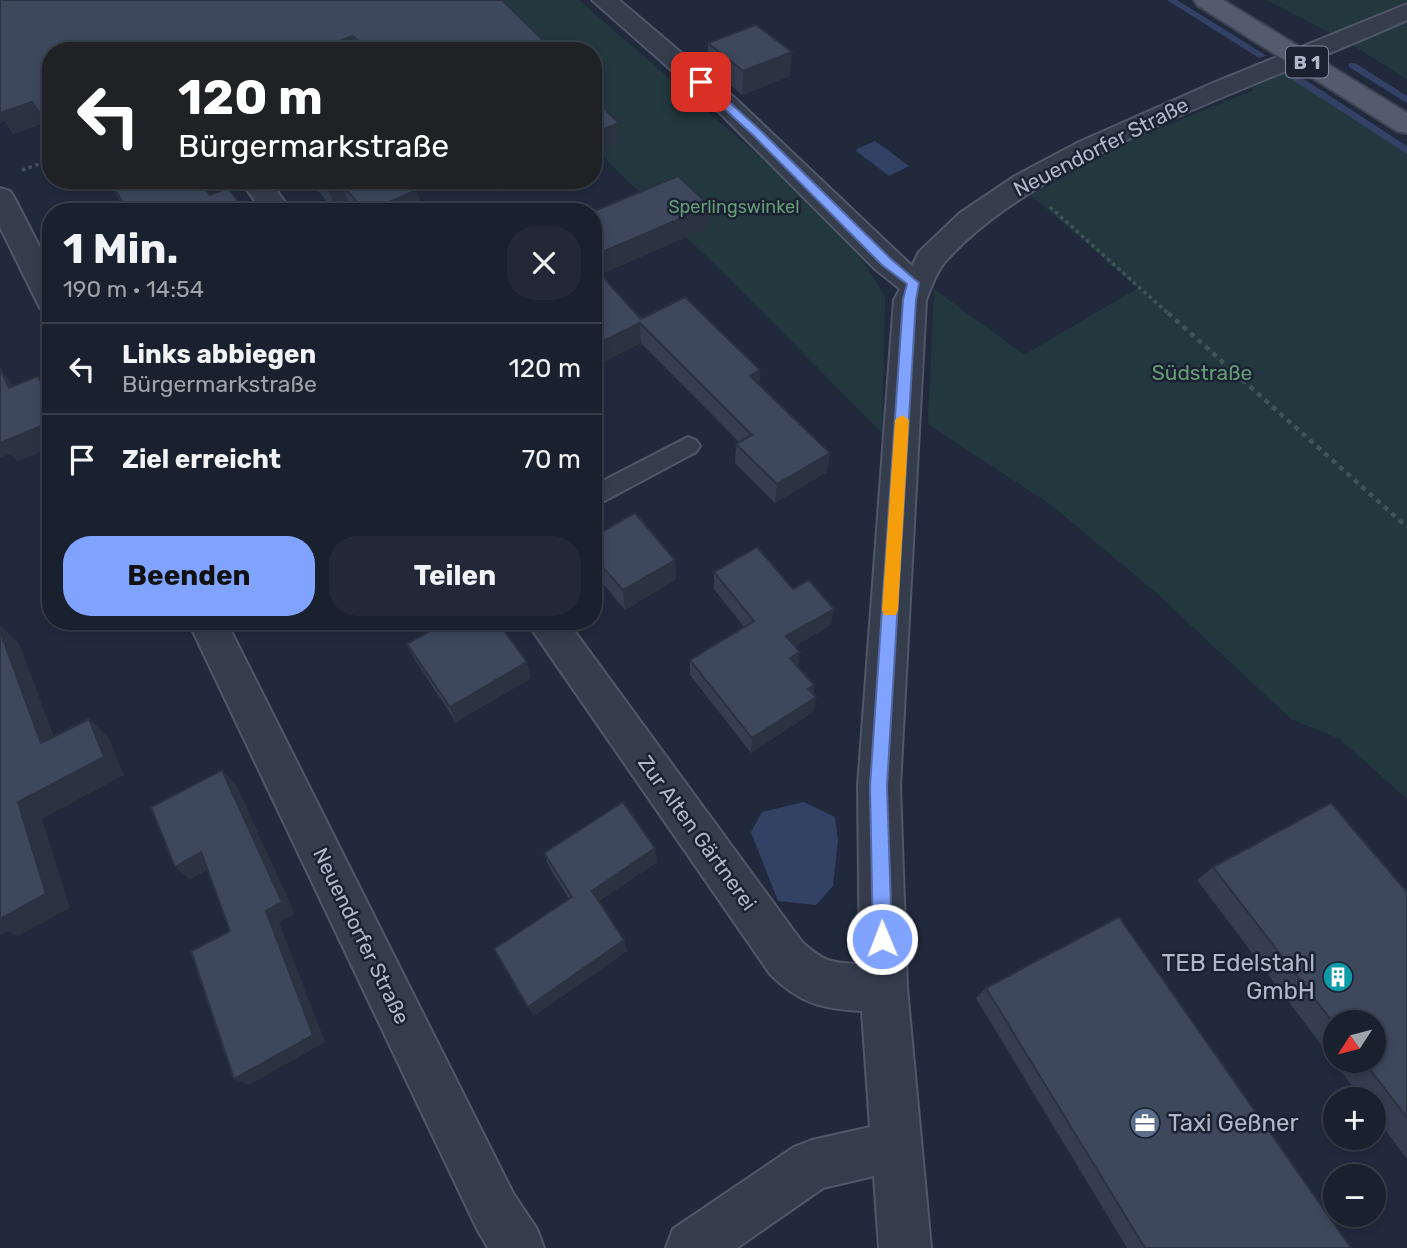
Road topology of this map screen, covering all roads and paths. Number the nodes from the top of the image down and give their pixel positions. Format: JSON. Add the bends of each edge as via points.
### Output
{"nodes":[{"id":1,"x":604,"y":0,"type":"edge"},
{"id":2,"x":1206,"y":0,"type":"edge"},
{"id":3,"x":1407,"y":11,"type":"edge"},
{"id":4,"x":1300,"y":57,"type":"junction"},
{"id":5,"x":1407,"y":125,"type":"edge"},
{"id":6,"x":42,"y":165,"type":"edge"},
{"id":7,"x":1023,"y":184,"type":"junction"},
{"id":8,"x":6,"y":185,"type":"edge"},
{"id":9,"x":42,"y":277,"type":"edge"},
{"id":10,"x":913,"y":283,"type":"junction"},
{"id":11,"x":688,"y":446,"type":"dead end"},
{"id":12,"x":602,"y":493,"type":"edge"},
{"id":13,"x":1407,"y":527,"type":"edge"},
{"id":14,"x":211,"y":630,"type":"edge"},
{"id":15,"x":551,"y":630,"type":"edge"},
{"id":16,"x":884,"y":988,"type":"junction"},
{"id":17,"x":897,"y":1146,"type":"junction"},
{"id":18,"x":518,"y":1248,"type":"edge"},
{"id":19,"x":692,"y":1248,"type":"edge"},
{"id":20,"x":905,"y":1248,"type":"edge"}],
"edges":[{"from":1,"to":10,"type":"street","via":[[728,106]]},
{"from":2,"to":4,"type":"main road","number":"B 1"},
{"from":3,"to":4,"type":"street","name":"Neuendorfer Straße"},
{"from":4,"to":5,"type":"main road","number":"B 1"},
{"from":4,"to":7,"type":"street","name":"Neuendorfer Straße","via":[[1189,101]]},
{"from":6,"to":8,"type":"path"},
{"from":7,"to":10,"type":"street","name":"Neuendorfer Straße","via":[[948,239]]},
{"from":7,"to":13,"type":"path"},
{"from":8,"to":9,"type":"street"},
{"from":10,"to":16,"type":"street","name":"Neuendorfer Straße","via":[[879,786]]},
{"from":11,"to":12,"type":"lane"},
{"from":14,"to":18,"type":"street","name":"Neuendorfer Straße","via":[[483,1186]]},
{"from":15,"to":16,"type":"street","name":"Zur Alten Gärtnerei","via":[[786,958],[806,977],[834,986]]},
{"from":16,"to":17,"type":"street","name":"Neuendorfer Straße"},
{"from":17,"to":19,"type":"street","via":[[812,1165]]},
{"from":17,"to":20,"type":"street","name":"Neuendorfer Straße"}]}
